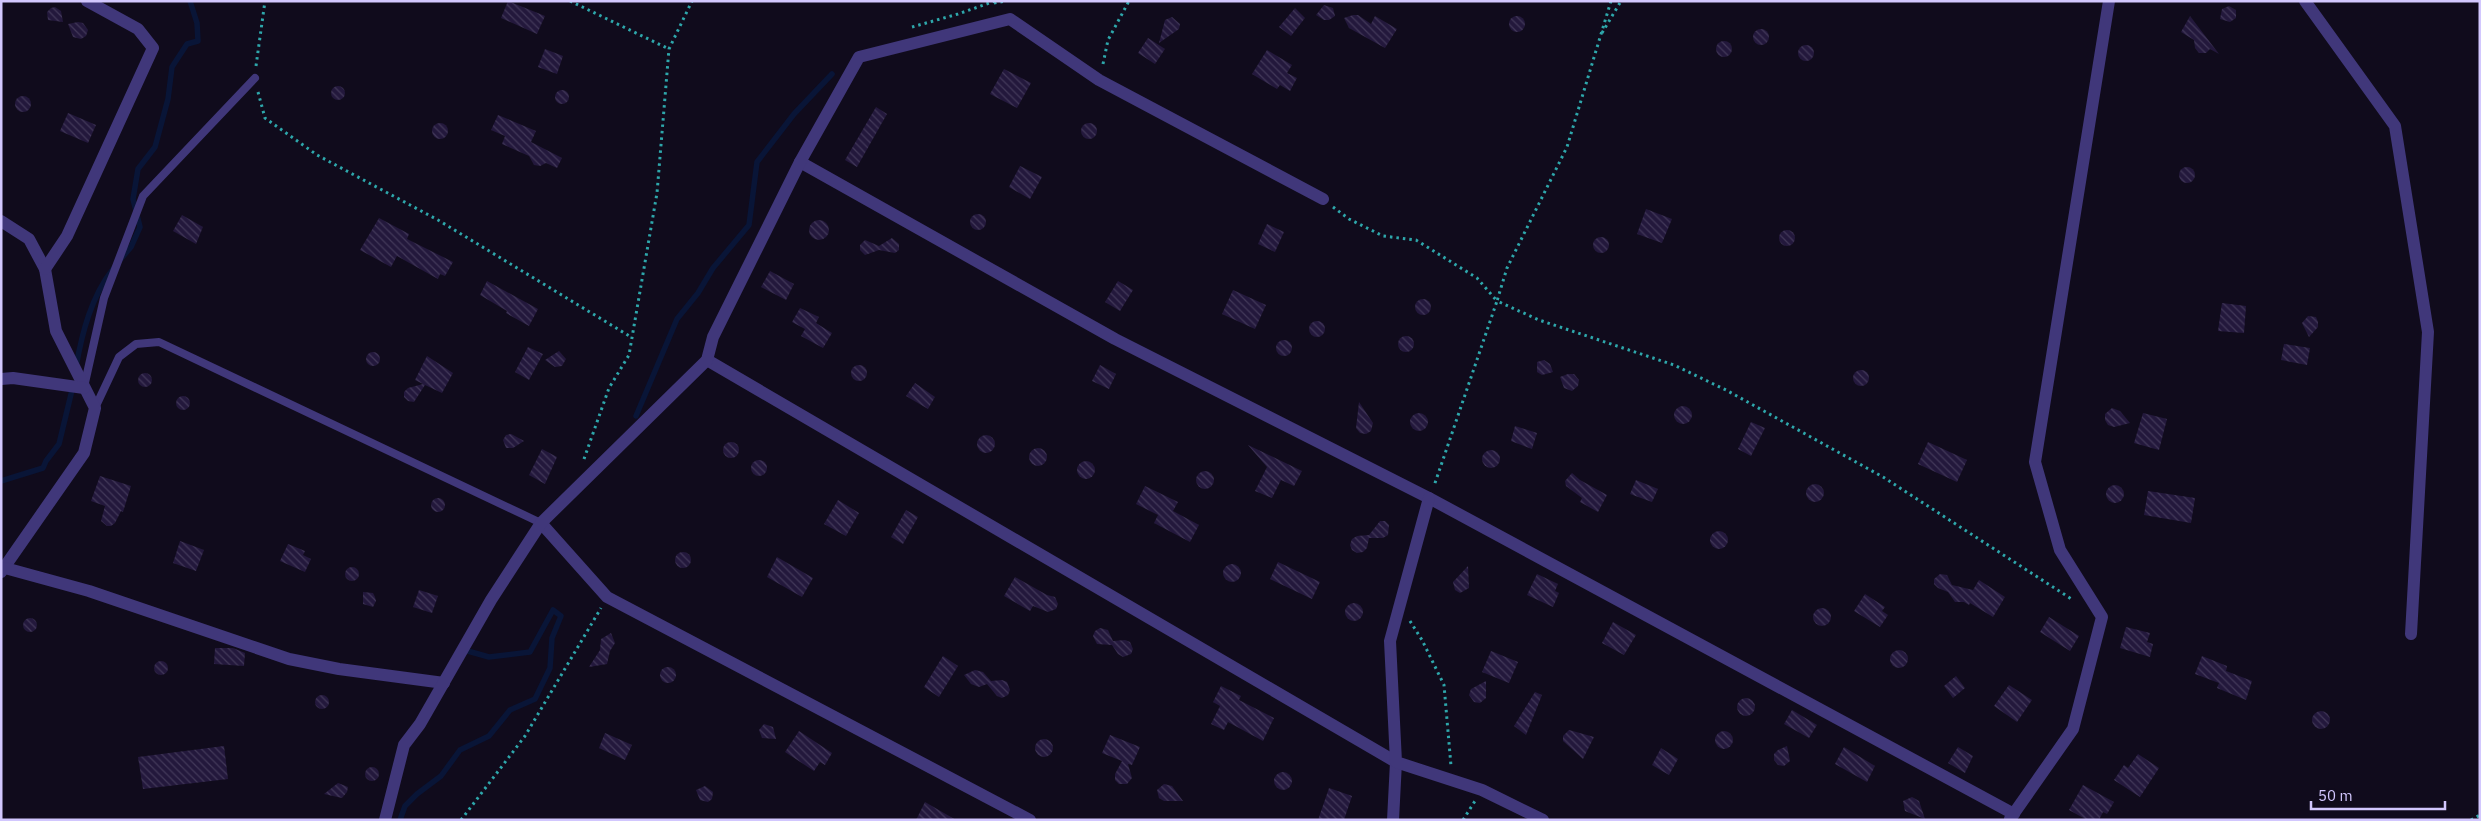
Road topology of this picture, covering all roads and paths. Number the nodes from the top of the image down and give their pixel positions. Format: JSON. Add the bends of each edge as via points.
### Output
{"nodes":[{"id":1,"x":86,"y":1,"type":"edge"},
{"id":2,"x":264,"y":1,"type":"edge"},
{"id":3,"x":692,"y":1,"type":"edge"},
{"id":4,"x":1006,"y":1,"type":"edge"},
{"id":5,"x":1130,"y":1,"type":"edge"},
{"id":6,"x":1611,"y":1,"type":"edge"},
{"id":7,"x":1621,"y":1,"type":"edge"},
{"id":8,"x":2109,"y":1,"type":"edge"},
{"id":9,"x":2305,"y":1,"type":"edge"},
{"id":10,"x":572,"y":2,"type":"edge"},
{"id":11,"x":993,"y":4,"type":"dead end"},
{"id":12,"x":1599,"y":38,"type":"junction"},
{"id":13,"x":669,"y":49,"type":"junction"},
{"id":14,"x":255,"y":78,"type":"junction"},
{"id":15,"x":1099,"y":80,"type":"junction"},
{"id":16,"x":800,"y":162,"type":"junction"},
{"id":17,"x":1323,"y":198,"type":"joint"},
{"id":18,"x":1,"y":221,"type":"edge"},
{"id":19,"x":45,"y":269,"type":"junction"},
{"id":20,"x":1497,"y":301,"type":"junction"},
{"id":21,"x":632,"y":337,"type":"junction"},
{"id":22,"x":707,"y":360,"type":"junction"},
{"id":23,"x":1,"y":379,"type":"edge"},
{"id":24,"x":84,"y":388,"type":"junction"},
{"id":25,"x":95,"y":408,"type":"junction"},
{"id":26,"x":581,"y":466,"type":"dead end"},
{"id":27,"x":1429,"y":498,"type":"junction"},
{"id":28,"x":541,"y":523,"type":"junction"},
{"id":29,"x":3,"y":570,"type":"edge"},
{"id":30,"x":607,"y":597,"type":"junction"},
{"id":31,"x":2077,"y":602,"type":"dead end"},
{"id":32,"x":1400,"y":606,"type":"junction"},
{"id":33,"x":2411,"y":634,"type":"dead end"},
{"id":34,"x":444,"y":683,"type":"junction"},
{"id":35,"x":1396,"y":762,"type":"junction"},
{"id":36,"x":1453,"y":781,"type":"junction"},
{"id":37,"x":1482,"y":790,"type":"junction"},
{"id":38,"x":2480,"y":815,"type":"edge"},
{"id":39,"x":2012,"y":817,"type":"edge"},
{"id":40,"x":385,"y":820,"type":"edge"},
{"id":41,"x":461,"y":820,"type":"edge"},
{"id":42,"x":1030,"y":820,"type":"edge"},
{"id":43,"x":1393,"y":820,"type":"edge"},
{"id":44,"x":1463,"y":820,"type":"edge"},
{"id":45,"x":1544,"y":820,"type":"edge"},
{"id":46,"x":2471,"y":820,"type":"edge"}],
"edges":[{"from":1,"to":19,"type":"street","via":[[138,29],[153,48],[67,236]]},
{"from":2,"to":14,"type":"path"},
{"from":3,"to":13,"type":"path"},
{"from":4,"to":11,"type":"path"},
{"from":5,"to":15,"type":"path","via":[[1108,40]]},
{"from":6,"to":12,"type":"path"},
{"from":7,"to":12,"type":"path"},
{"from":8,"to":39,"type":"street","via":[[2035,462],[2060,550],[2102,618],[2073,729]]},
{"from":9,"to":33,"type":"street","via":[[2395,126],[2428,332]]},
{"from":10,"to":13,"type":"path"},
{"from":12,"to":20,"type":"path","via":[[1567,147],[1507,268]]},
{"from":13,"to":21,"type":"path","via":[[657,193]]},
{"from":14,"to":21,"type":"path","via":[[266,118],[317,155],[438,220]]},
{"from":14,"to":24,"type":"lane","via":[[143,196],[104,298]]},
{"from":15,"to":16,"type":"street","via":[[1010,19],[859,57]]},
{"from":15,"to":17,"type":"street"},
{"from":16,"to":22,"type":"street","via":[[713,337]]},
{"from":16,"to":27,"type":"street","via":[[1115,339]]},
{"from":17,"to":20,"type":"path","via":[[1349,219],[1383,236],[1416,240],[1477,278]]},
{"from":18,"to":19,"type":"street","via":[[29,238]]},
{"from":19,"to":24,"type":"street","via":[[56,331]]},
{"from":20,"to":27,"type":"path"},
{"from":20,"to":31,"type":"path","via":[[1556,326],[1674,365],[1726,390],[1883,477]]},
{"from":21,"to":26,"type":"path","via":[[629,355],[608,388]]},
{"from":22,"to":28,"type":"street"},
{"from":22,"to":35,"type":"street"},
{"from":23,"to":24,"type":"street"},
{"from":24,"to":25,"type":"street"},
{"from":25,"to":28,"type":"lane","via":[[119,357],[136,344],[159,342]]},
{"from":25,"to":29,"type":"street","via":[[84,453]]},
{"from":27,"to":32,"type":"street"},
{"from":27,"to":39,"type":"street"},
{"from":28,"to":30,"type":"street"},
{"from":28,"to":34,"type":"street","via":[[491,600]]},
{"from":29,"to":34,"type":"street","via":[[89,591],[289,659]]},
{"from":30,"to":41,"type":"path","via":[[525,736]]},
{"from":30,"to":42,"type":"street"},
{"from":32,"to":35,"type":"street","via":[[1390,641]]},
{"from":32,"to":36,"type":"path","via":[[1422,640],[1444,685]]},
{"from":34,"to":40,"type":"street","via":[[404,745]]},
{"from":35,"to":36,"type":"street"},
{"from":35,"to":43,"type":"street"},
{"from":36,"to":37,"type":"street"},
{"from":37,"to":44,"type":"path"},
{"from":37,"to":45,"type":"street"},
{"from":38,"to":46,"type":"path"}]}
